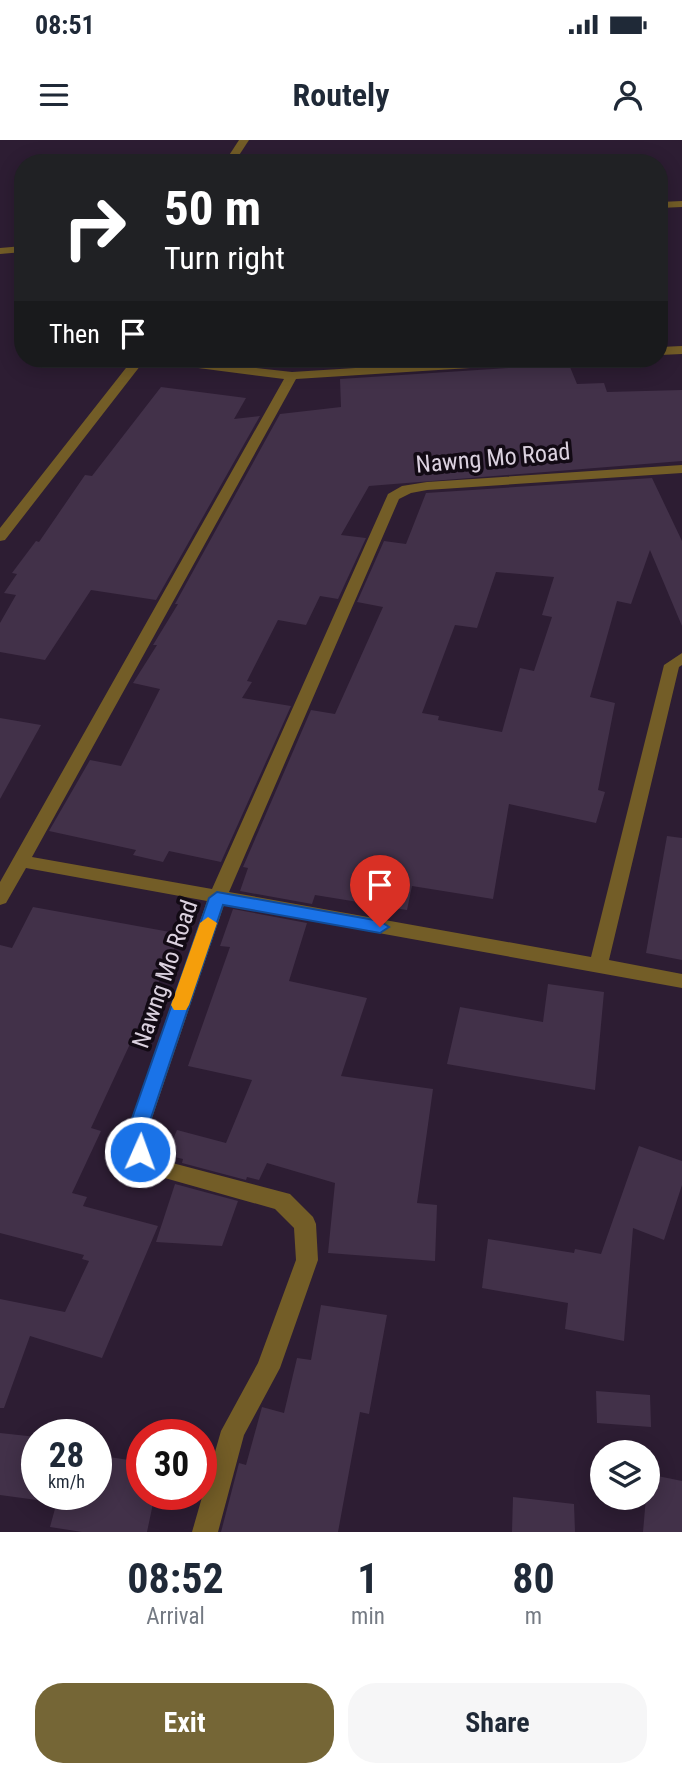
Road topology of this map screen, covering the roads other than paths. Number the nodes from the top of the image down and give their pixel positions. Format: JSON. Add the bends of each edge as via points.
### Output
{"nodes":[{"id":1,"x":132,"y":368,"type":"edge"},
{"id":2,"x":224,"y":368,"type":"edge"},
{"id":3,"x":412,"y":368,"type":"edge"},
{"id":4,"x":292,"y":376,"type":"junction"},
{"id":5,"x":682,"y":469,"type":"edge"},
{"id":6,"x":0,"y":537,"type":"edge"},
{"id":7,"x":682,"y":658,"type":"edge"},
{"id":8,"x":20,"y":861,"type":"junction"},
{"id":9,"x":0,"y":898,"type":"edge"},
{"id":10,"x":217,"y":898,"type":"junction"},
{"id":11,"x":598,"y":966,"type":"junction"},
{"id":12,"x":682,"y":981,"type":"edge"},
{"id":13,"x":205,"y":1532,"type":"edge"}],
"edges":[{"from":1,"to":6,"type":"street"},
{"from":2,"to":4,"type":"street"},
{"from":3,"to":4,"type":"street"},
{"from":4,"to":8,"type":"street"},
{"from":5,"to":10,"type":"street","name":"Nawng Mo Road","via":[[426,486],[393,497]]},
{"from":7,"to":11,"type":"street","via":[[672,665]]},
{"from":8,"to":9,"type":"street"},
{"from":8,"to":10,"type":"street"},
{"from":10,"to":11,"type":"street"},
{"from":10,"to":13,"type":"street","name":"Nawng Mo Road","via":[[138,1130],[140,1152],[154,1167],[282,1201],[305,1224],[307,1260],[268,1368],[233,1431]]},
{"from":11,"to":12,"type":"street"}]}
